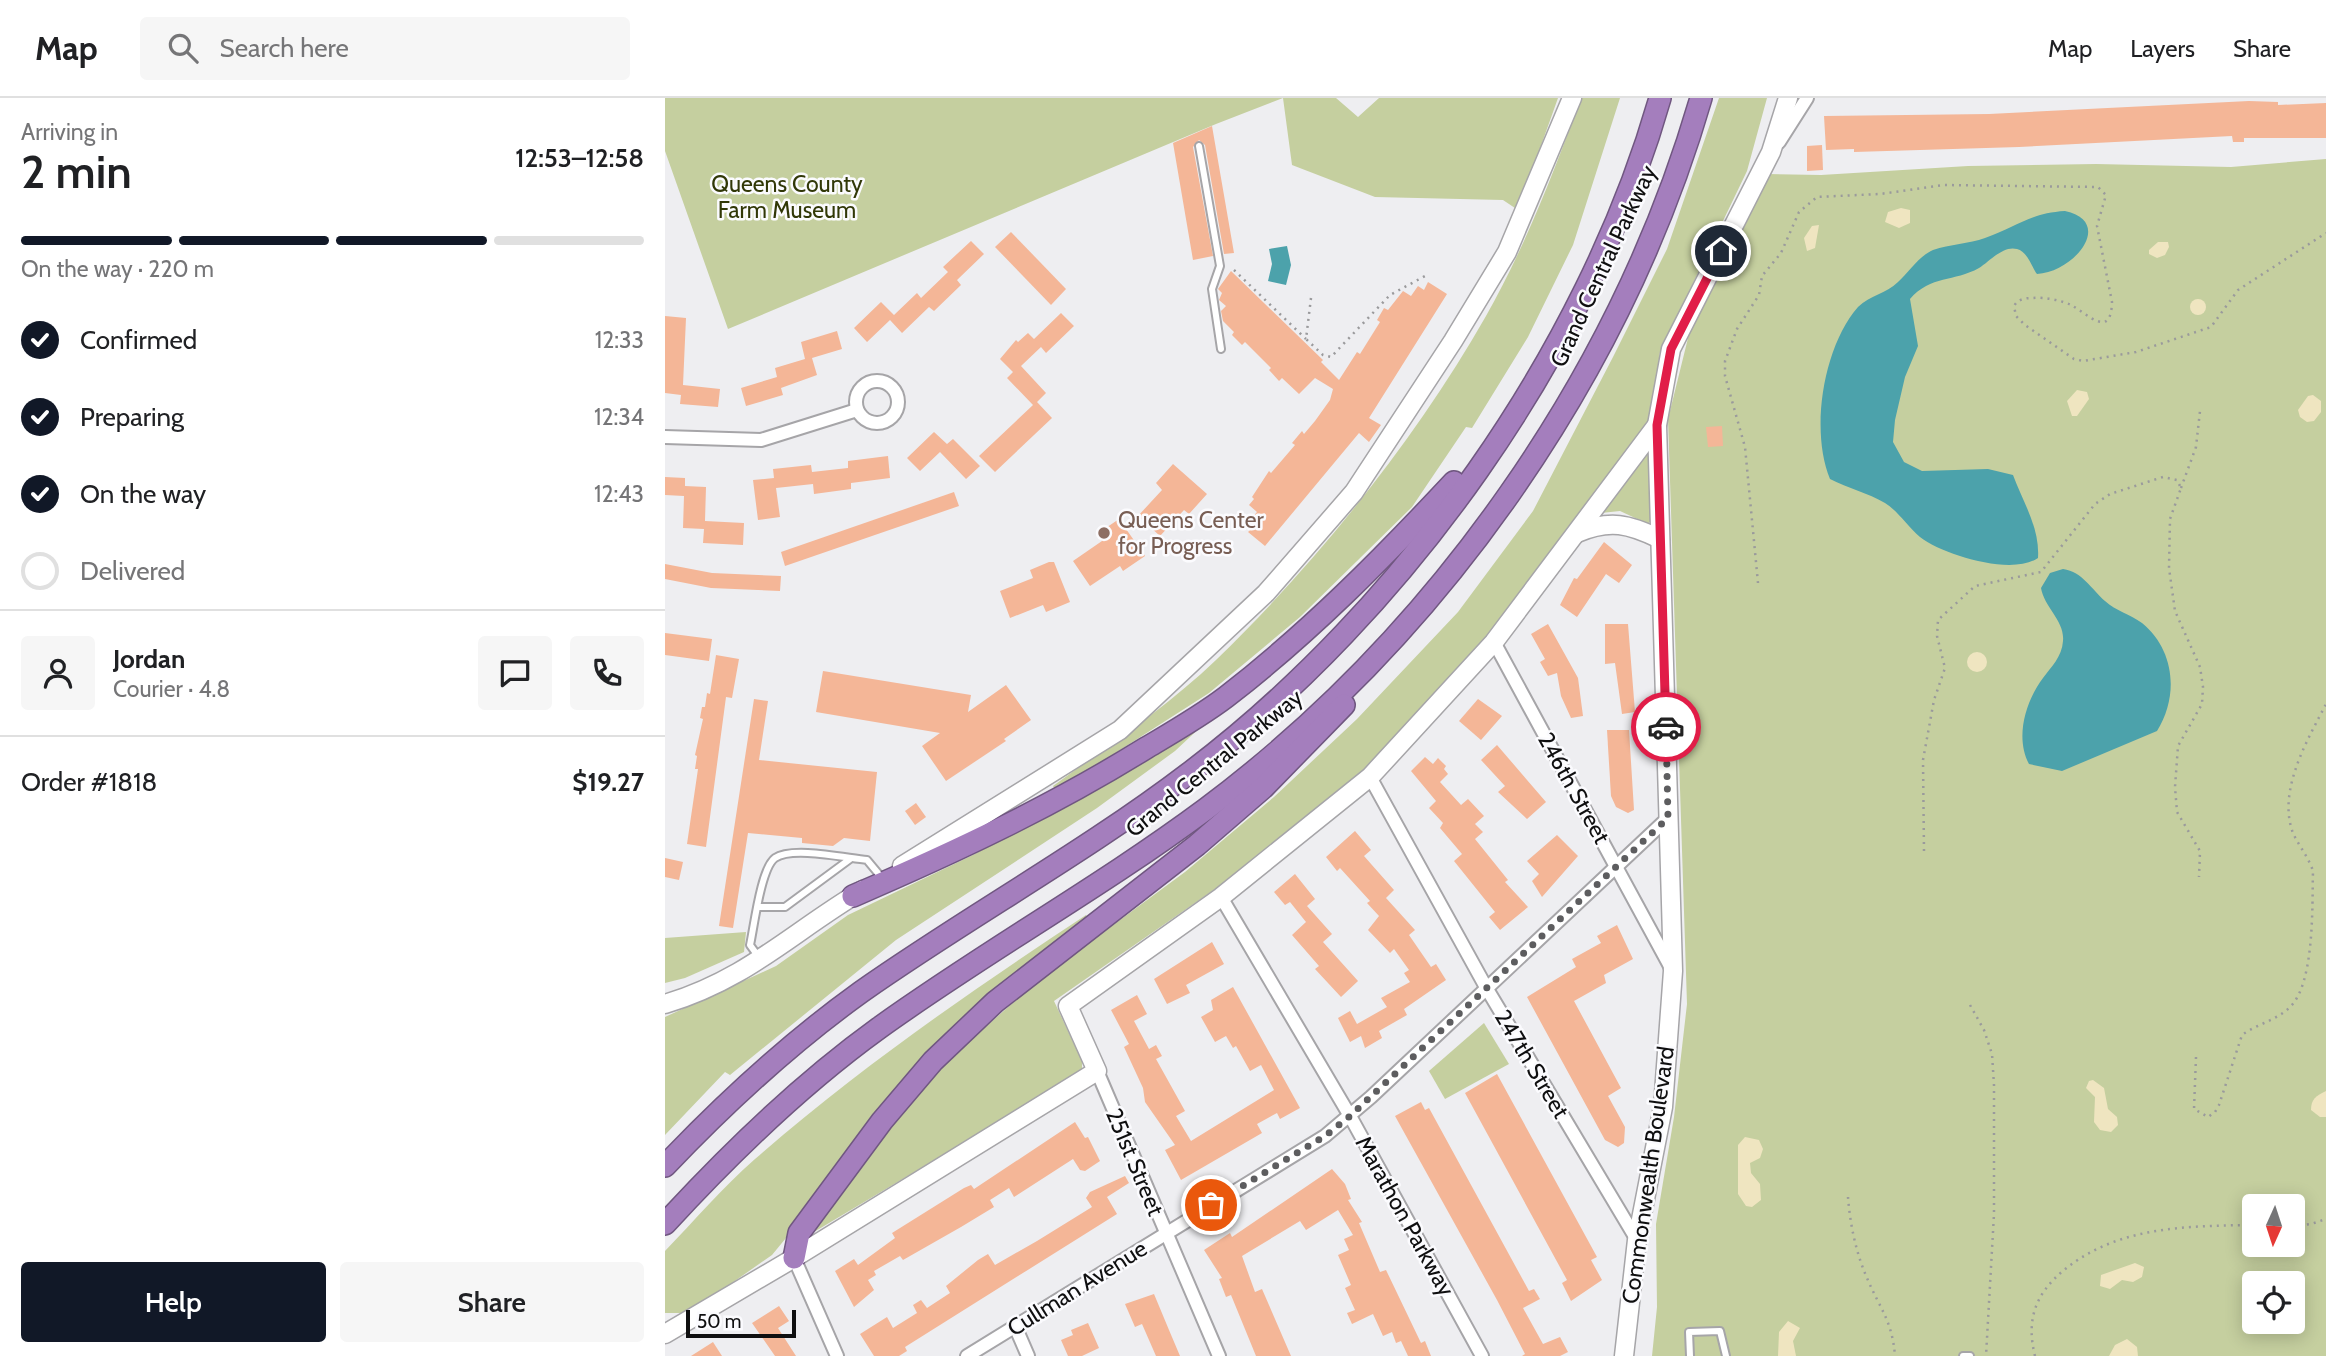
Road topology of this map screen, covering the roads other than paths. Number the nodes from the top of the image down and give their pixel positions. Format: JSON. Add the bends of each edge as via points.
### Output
{"nodes":[{"id":1,"x":1572,"y":98,"type":"edge"},
{"id":2,"x":1660,"y":98,"type":"edge"},
{"id":3,"x":1701,"y":98,"type":"edge"},
{"id":4,"x":1789,"y":98,"type":"edge"},
{"id":5,"x":1807,"y":98,"type":"edge"},
{"id":6,"x":1199,"y":146,"type":"dead end"},
{"id":7,"x":1771,"y":152,"type":"junction"},
{"id":8,"x":1221,"y":349,"type":"dead end"},
{"id":9,"x":1534,"y":382,"type":"junction"},
{"id":10,"x":857,"y":410,"type":"dead end"},
{"id":11,"x":1657,"y":425,"type":"junction"},
{"id":12,"x":665,"y":437,"type":"edge"},
{"id":13,"x":1574,"y":535,"type":"junction"},
{"id":14,"x":1660,"y":539,"type":"junction"},
{"id":15,"x":1432,"y":594,"type":"junction"},
{"id":16,"x":1494,"y":642,"type":"junction"},
{"id":17,"x":1370,"y":777,"type":"junction"},
{"id":18,"x":1668,"y":818,"type":"junction"},
{"id":19,"x":850,"y":859,"type":"junction"},
{"id":20,"x":1618,"y":867,"type":"junction"},
{"id":21,"x":882,"y":878,"type":"junction"},
{"id":22,"x":853,"y":896,"type":"junction"},
{"id":23,"x":1221,"y":897,"type":"junction"},
{"id":24,"x":758,"y":907,"type":"junction"},
{"id":25,"x":761,"y":960,"type":"junction"},
{"id":26,"x":1673,"y":971,"type":"junction"},
{"id":27,"x":1487,"y":989,"type":"junction"},
{"id":28,"x":665,"y":1004,"type":"edge"},
{"id":29,"x":1097,"y":1070,"type":"junction"},
{"id":30,"x":1350,"y":1116,"type":"junction"},
{"id":31,"x":665,"y":1166,"type":"edge"},
{"id":32,"x":665,"y":1224,"type":"edge"},
{"id":33,"x":1165,"y":1232,"type":"junction"},
{"id":34,"x":1637,"y":1240,"type":"junction"},
{"id":35,"x":794,"y":1258,"type":"junction"},
{"id":36,"x":1015,"y":1326,"type":"junction"},
{"id":37,"x":665,"y":1334,"type":"edge"},
{"id":38,"x":837,"y":1356,"type":"edge"},
{"id":39,"x":967,"y":1356,"type":"edge"},
{"id":40,"x":1028,"y":1356,"type":"edge"},
{"id":41,"x":1219,"y":1356,"type":"edge"},
{"id":42,"x":1482,"y":1356,"type":"edge"},
{"id":43,"x":1624,"y":1356,"type":"edge"},
{"id":44,"x":1690,"y":1356,"type":"edge"},
{"id":45,"x":1726,"y":1356,"type":"edge"},
{"id":46,"x":1963,"y":1356,"type":"edge"},
{"id":47,"x":1970,"y":1356,"type":"edge"}],
"edges":[{"from":1,"to":21,"type":"street","via":[[1507,252],[1453,341],[1353,492],[1266,593],[1120,730]]},
{"from":2,"to":9,"type":"highway","name":"Grand Central Parkway","via":[[1618,213]]},
{"from":3,"to":15,"type":"highway","name":"Grand Central Parkway","via":[[1651,235],[1606,332],[1511,488]]},
{"from":4,"to":7,"type":"street","name":"Commonwealth Boulevard"},
{"from":5,"to":7,"type":"street"},
{"from":6,"to":8,"type":"lane","via":[[1220,266],[1212,289]]},
{"from":7,"to":11,"type":"street","name":"Commonwealth Boulevard","via":[[1671,349]]},
{"from":9,"to":22,"type":"highway","via":[[1469,465],[1413,526],[1354,585],[1226,697],[1045,808]]},
{"from":9,"to":31,"type":"highway","name":"Grand Central Parkway","via":[[1415,555],[1346,633],[1272,705],[1128,816],[860,993],[778,1058]]},
{"from":10,"to":12,"type":"street","via":[[761,440]]},
{"from":11,"to":13,"type":"street"},
{"from":11,"to":14,"type":"street","name":"Commonwealth Boulevard"},
{"from":13,"to":14,"type":"street","via":[[1618,522]]},
{"from":13,"to":16,"type":"street"},
{"from":14,"to":18,"type":"street","name":"Commonwealth Boulevard"},
{"from":15,"to":32,"type":"highway","name":"Grand Central Parkway","via":[[1362,672],[1288,743],[1123,868],[877,1029],[793,1095]]},
{"from":15,"to":35,"type":"highway","via":[[1325,727],[1263,788],[1198,845],[996,1002],[933,1061],[799,1233]]},
{"from":16,"to":17,"type":"street"},
{"from":16,"to":20,"type":"street","name":"246th Street"},
{"from":17,"to":23,"type":"street"},
{"from":17,"to":27,"type":"street","name":"247th Street"},
{"from":18,"to":20,"type":"street","name":"Cullman Avenue"},
{"from":18,"to":26,"type":"street","name":"Commonwealth Boulevard"},
{"from":19,"to":21,"type":"lane","via":[[867,860]]},
{"from":19,"to":24,"type":"lane","via":[[785,907]]},
{"from":19,"to":24,"type":"lane","via":[[793,853],[775,858],[766,871]]},
{"from":20,"to":26,"type":"street","name":"246th Street"},
{"from":20,"to":27,"type":"street","name":"Cullman Avenue"},
{"from":21,"to":22,"type":"street"},
{"from":22,"to":25,"type":"street"},
{"from":23,"to":29,"type":"street","name":"251st Street","via":[[1068,1006]]},
{"from":23,"to":30,"type":"street","name":"Marathon Parkway"},
{"from":24,"to":25,"type":"lane","via":[[750,945]]},
{"from":25,"to":28,"type":"street","via":[[699,994]]},
{"from":26,"to":34,"type":"street","name":"Commonwealth Boulevard","via":[[1663,1107]]},
{"from":27,"to":30,"type":"street","name":"Cullman Avenue"},
{"from":27,"to":34,"type":"street","name":"247th Street"},
{"from":29,"to":33,"type":"street","name":"251st Street"},
{"from":29,"to":35,"type":"street"},
{"from":30,"to":33,"type":"street","name":"Cullman Avenue","via":[[1325,1136]]},
{"from":30,"to":42,"type":"street","name":"Marathon Parkway"},
{"from":33,"to":36,"type":"street","name":"Cullman Avenue"},
{"from":33,"to":41,"type":"street","name":"251st Street"},
{"from":34,"to":43,"type":"street","name":"Commonwealth Boulevard"},
{"from":35,"to":37,"type":"street"},
{"from":35,"to":38,"type":"street"},
{"from":36,"to":39,"type":"street","name":"Cullman Avenue"},
{"from":36,"to":40,"type":"street"},
{"from":44,"to":45,"type":"lane","via":[[1689,1332],[1720,1331]]},
{"from":46,"to":47,"type":"lane"}]}
